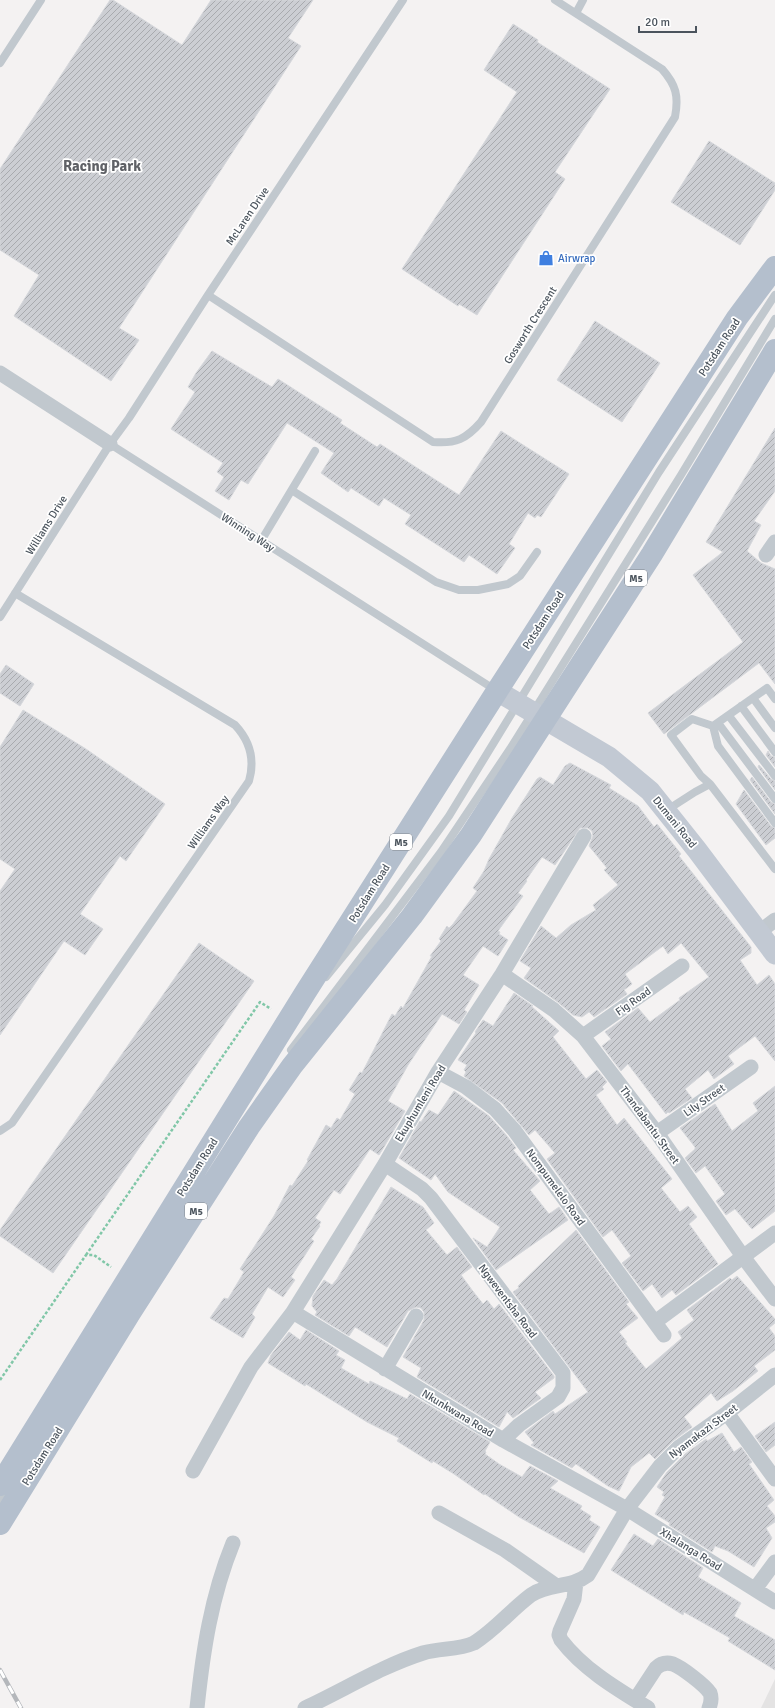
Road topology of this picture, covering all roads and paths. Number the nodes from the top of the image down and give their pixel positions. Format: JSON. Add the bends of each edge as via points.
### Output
{"nodes":[{"id":1,"x":41,"y":0,"type":"edge"},
{"id":2,"x":403,"y":0,"type":"edge"},
{"id":3,"x":555,"y":0,"type":"edge"},
{"id":4,"x":583,"y":0,"type":"edge"},
{"id":5,"x":576,"y":13,"type":"junction"},
{"id":6,"x":0,"y":63,"type":"edge"},
{"id":7,"x":775,"y":267,"type":"edge"},
{"id":8,"x":208,"y":295,"type":"junction"},
{"id":9,"x":775,"y":295,"type":"edge"},
{"id":10,"x":775,"y":319,"type":"edge"},
{"id":11,"x":775,"y":350,"type":"edge"},
{"id":12,"x":0,"y":373,"type":"edge"},
{"id":13,"x":110,"y":444,"type":"junction"},
{"id":14,"x":315,"y":451,"type":"dead end"},
{"id":15,"x":293,"y":490,"type":"junction"},
{"id":16,"x":261,"y":541,"type":"junction"},
{"id":17,"x":775,"y":542,"type":"edge"},
{"id":18,"x":538,"y":552,"type":"dead end"},
{"id":19,"x":766,"y":555,"type":"dead end"},
{"id":20,"x":15,"y":593,"type":"junction"},
{"id":21,"x":0,"y":617,"type":"edge"},
{"id":22,"x":497,"y":691,"type":"junction"},
{"id":23,"x":753,"y":698,"type":"junction"},
{"id":24,"x":775,"y":699,"type":"edge"},
{"id":25,"x":741,"y":706,"type":"junction"},
{"id":26,"x":531,"y":712,"type":"junction"},
{"id":27,"x":729,"y":716,"type":"junction"},
{"id":28,"x":715,"y":725,"type":"junction"},
{"id":29,"x":775,"y":728,"type":"edge"},
{"id":30,"x":775,"y":752,"type":"edge"},
{"id":31,"x":775,"y":776,"type":"edge"},
{"id":32,"x":710,"y":784,"type":"junction"},
{"id":33,"x":775,"y":799,"type":"edge"},
{"id":34,"x":667,"y":810,"type":"junction"},
{"id":35,"x":775,"y":823,"type":"edge"},
{"id":36,"x":584,"y":836,"type":"dead end"},
{"id":37,"x":775,"y":869,"type":"edge"},
{"id":38,"x":775,"y":920,"type":"edge"},
{"id":39,"x":759,"y":932,"type":"junction"},
{"id":40,"x":775,"y":954,"type":"edge"},
{"id":41,"x":682,"y":966,"type":"dead end"},
{"id":42,"x":502,"y":974,"type":"junction"},
{"id":43,"x":305,"y":993,"type":"junction"},
{"id":44,"x":275,"y":1011,"type":"dead end"},
{"id":45,"x":583,"y":1036,"type":"junction"},
{"id":46,"x":285,"y":1060,"type":"dead end"},
{"id":47,"x":751,"y":1067,"type":"dead end"},
{"id":48,"x":438,"y":1072,"type":"junction"},
{"id":49,"x":0,"y":1131,"type":"edge"},
{"id":50,"x":657,"y":1133,"type":"junction"},
{"id":51,"x":385,"y":1164,"type":"junction"},
{"id":52,"x":775,"y":1233,"type":"edge"},
{"id":53,"x":86,"y":1254,"type":"junction"},
{"id":54,"x":94,"y":1256,"type":"dead end"},
{"id":55,"x":744,"y":1258,"type":"junction"},
{"id":56,"x":775,"y":1299,"type":"edge"},
{"id":57,"x":293,"y":1312,"type":"junction"},
{"id":58,"x":416,"y":1316,"type":"dead end"},
{"id":59,"x":655,"y":1322,"type":"junction"},
{"id":60,"x":664,"y":1335,"type":"dead end"},
{"id":61,"x":386,"y":1369,"type":"junction"},
{"id":62,"x":775,"y":1375,"type":"edge"},
{"id":63,"x":0,"y":1380,"type":"edge"},
{"id":64,"x":727,"y":1413,"type":"junction"},
{"id":65,"x":503,"y":1440,"type":"junction"},
{"id":66,"x":193,"y":1471,"type":"dead end"},
{"id":67,"x":775,"y":1479,"type":"edge"},
{"id":68,"x":3,"y":1498,"type":"edge"},
{"id":69,"x":627,"y":1509,"type":"junction"},
{"id":70,"x":439,"y":1513,"type":"dead end"},
{"id":71,"x":233,"y":1543,"type":"dead end"},
{"id":72,"x":775,"y":1562,"type":"edge"},
{"id":73,"x":582,"y":1578,"type":"junction"},
{"id":74,"x":555,"y":1586,"type":"junction"},
{"id":75,"x":755,"y":1589,"type":"junction"},
{"id":76,"x":775,"y":1602,"type":"edge"},
{"id":77,"x":635,"y":1700,"type":"junction"},
{"id":78,"x":198,"y":1708,"type":"edge"},
{"id":79,"x":305,"y":1708,"type":"edge"},
{"id":80,"x":648,"y":1708,"type":"edge"},
{"id":81,"x":709,"y":1708,"type":"edge"}],
"edges":[{"from":1,"to":6,"type":"lane"},
{"from":2,"to":8,"type":"lane","name":"McLaren Drive"},
{"from":3,"to":5,"type":"lane","name":"Gosworth Crescent"},
{"from":4,"to":5,"type":"lane"},
{"from":5,"to":8,"type":"lane","name":"Gosworth Crescent","via":[[662,69],[676,90],[678,103],[675,117],[471,434],[446,444],[433,442]]},
{"from":7,"to":22,"type":"main road","name":"Potsdam Road","number":"M5","via":[[737,318]]},
{"from":8,"to":13,"type":"lane","name":"McLaren Drive"},
{"from":9,"to":26,"type":"lane","via":[[659,472]]},
{"from":10,"to":26,"type":"lane","via":[[681,476]]},
{"from":11,"to":26,"type":"main road","name":"Potsdam Road","number":"M5","via":[[652,554]]},
{"from":12,"to":13,"type":"street","name":"Winning Way"},
{"from":13,"to":16,"type":"lane","name":"Winning Way"},
{"from":13,"to":20,"type":"lane","name":"Williams Drive"},
{"from":14,"to":15,"type":"lane"},
{"from":15,"to":16,"type":"lane"},
{"from":15,"to":18,"type":"lane","via":[[436,582],[459,590],[478,590],[508,584],[520,576]]},
{"from":16,"to":22,"type":"lane","name":"Winning Way"},
{"from":17,"to":19,"type":"street"},
{"from":20,"to":21,"type":"lane","name":"Williams Drive"},
{"from":20,"to":49,"type":"lane","name":"Williams Way","via":[[235,725],[249,746],[252,765],[249,781],[12,1123]]},
{"from":22,"to":26,"type":"street","name":"Dumani Road"},
{"from":22,"to":43,"type":"main road","name":"Potsdam Road","number":"M5"},
{"from":23,"to":24,"type":"lane","via":[[767,688]]},
{"from":23,"to":25,"type":"lane"},
{"from":23,"to":29,"type":"lane"},
{"from":25,"to":27,"type":"lane"},
{"from":25,"to":30,"type":"lane"},
{"from":26,"to":34,"type":"street","name":"Dumani Road","via":[[609,757],[650,791]]},
{"from":26,"to":43,"type":"lane","via":[[449,816],[385,905],[326,977]]},
{"from":26,"to":46,"type":"lane","via":[[441,852]]},
{"from":26,"to":68,"type":"main road","name":"Potsdam Road","number":"M5","via":[[471,835],[412,916],[292,1066],[130,1313]]},
{"from":27,"to":28,"type":"lane"},
{"from":27,"to":31,"type":"lane"},
{"from":28,"to":32,"type":"lane","via":[[692,719],[671,735],[701,776]]},
{"from":28,"to":33,"type":"lane"},
{"from":28,"to":35,"type":"lane","via":[[718,746]]},
{"from":32,"to":34,"type":"lane"},
{"from":32,"to":37,"type":"lane"},
{"from":34,"to":39,"type":"street","name":"Dumani Road"},
{"from":36,"to":42,"type":"street","name":"Ekuphumleni Road"},
{"from":38,"to":39,"type":"street"},
{"from":39,"to":40,"type":"street","name":"Dumani Road"},
{"from":41,"to":45,"type":"street","name":"Fig Road"},
{"from":42,"to":45,"type":"street","name":"Thandabantu Street","via":[[554,1010]]},
{"from":42,"to":48,"type":"street","name":"Ekuphumleni Road"},
{"from":43,"to":68,"type":"main road","name":"Potsdam Road","number":"M5"},
{"from":44,"to":53,"type":"path","via":[[260,1002]]},
{"from":45,"to":50,"type":"street","name":"Thandabantu Street"},
{"from":47,"to":50,"type":"street","name":"Lily Street"},
{"from":48,"to":51,"type":"street","name":"Ekuphumleni Road"},
{"from":48,"to":59,"type":"street","name":"Nompumelelo Road","via":[[495,1109],[514,1130]]},
{"from":50,"to":55,"type":"street","name":"Thandabantu Street"},
{"from":51,"to":57,"type":"street","name":"Ekuphumleni Road"},
{"from":51,"to":65,"type":"street","name":"Ngweventsha Road","via":[[431,1198],[563,1373],[563,1388],[558,1397]]},
{"from":52,"to":55,"type":"street"},
{"from":53,"to":54,"type":"path"},
{"from":53,"to":63,"type":"path"},
{"from":55,"to":56,"type":"street","name":"Thandabantu Street"},
{"from":55,"to":59,"type":"street"},
{"from":57,"to":61,"type":"street","name":"Nkunkwana Road"},
{"from":57,"to":66,"type":"street","name":"Ekuphumleni Road","via":[[251,1367]]},
{"from":58,"to":61,"type":"street"},
{"from":59,"to":60,"type":"street","name":"Nompumelelo Road"},
{"from":61,"to":65,"type":"street","name":"Nkunkwana Road"},
{"from":62,"to":64,"type":"street","name":"Nyamakazi Street"},
{"from":64,"to":67,"type":"street"},
{"from":64,"to":69,"type":"street","name":"Nyamakazi Street","via":[[679,1447],[660,1466]]},
{"from":65,"to":69,"type":"street","name":"Nkunkwana Road"},
{"from":69,"to":73,"type":"street","name":"Nyamakazi Street"},
{"from":69,"to":75,"type":"street","name":"Xhalanga Road"},
{"from":70,"to":74,"type":"street","via":[[505,1550]]},
{"from":71,"to":78,"type":"street","via":[[224,1565],[208,1625]]},
{"from":72,"to":75,"type":"street"},
{"from":73,"to":74,"type":"street"},
{"from":73,"to":77,"type":"street","via":[[560,1631],[561,1640],[590,1668],[616,1689]]},
{"from":74,"to":79,"type":"street","via":[[530,1596],[474,1643],[464,1647],[439,1649],[408,1659]]},
{"from":75,"to":76,"type":"street","name":"Xhalanga Road"},
{"from":77,"to":80,"type":"street"},
{"from":77,"to":81,"type":"street","via":[[656,1668],[665,1663],[674,1664],[710,1693]]}]}
